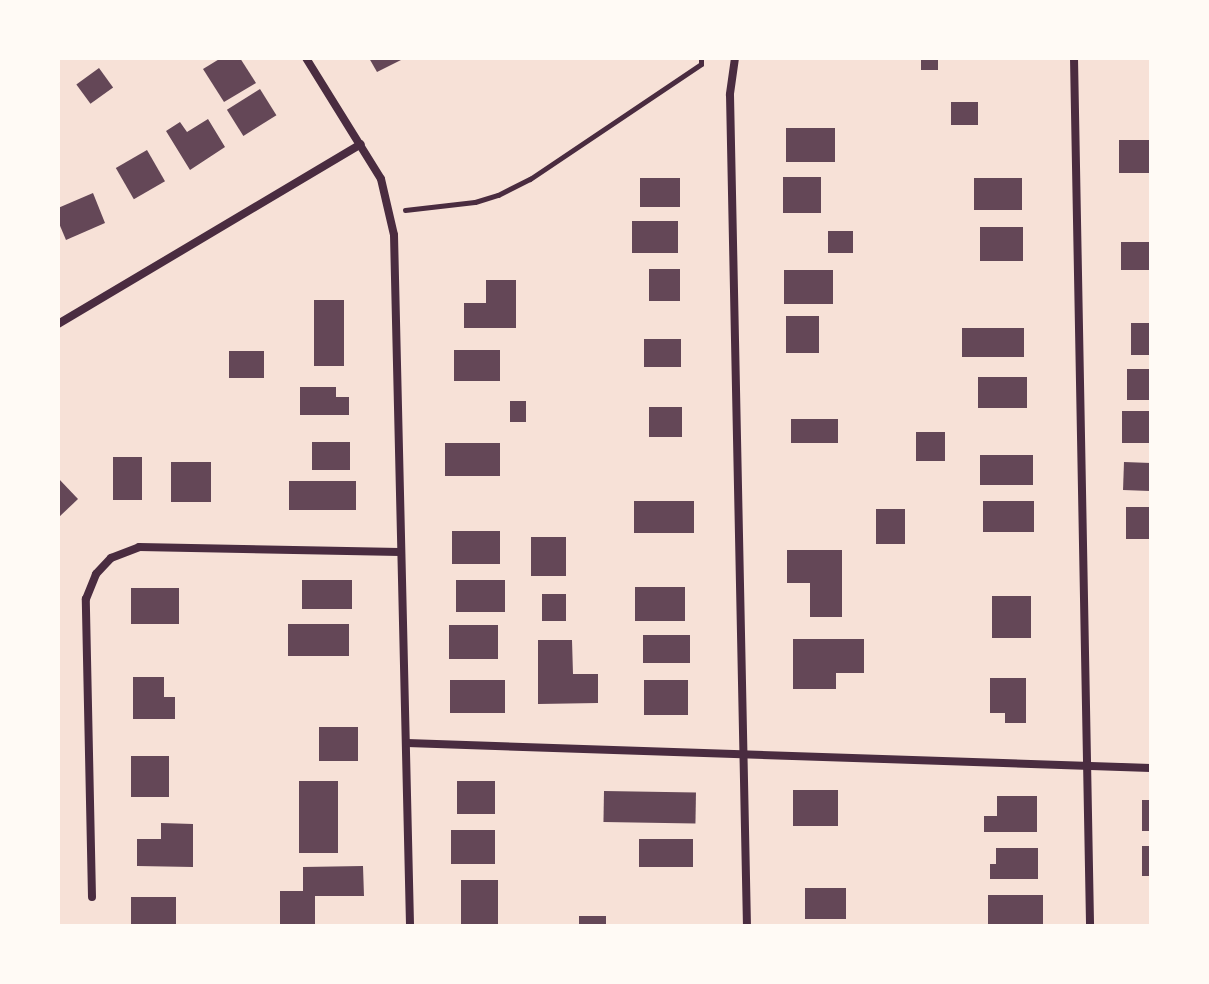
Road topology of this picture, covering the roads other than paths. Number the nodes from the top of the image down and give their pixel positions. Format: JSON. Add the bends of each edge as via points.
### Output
{"nodes":[{"id":1,"x":306,"y":58,"type":"edge"},
{"id":2,"x":735,"y":58,"type":"edge"},
{"id":3,"x":1074,"y":58,"type":"edge"},
{"id":4,"x":361,"y":144,"type":"junction"},
{"id":5,"x":58,"y":324,"type":"edge"},
{"id":6,"x":400,"y":552,"type":"junction"},
{"id":7,"x":407,"y":743,"type":"junction"},
{"id":8,"x":743,"y":753,"type":"junction"},
{"id":9,"x":1087,"y":766,"type":"junction"},
{"id":10,"x":1151,"y":768,"type":"edge"},
{"id":11,"x":92,"y":897,"type":"dead end"},
{"id":12,"x":410,"y":926,"type":"edge"},
{"id":13,"x":747,"y":926,"type":"edge"},
{"id":14,"x":1090,"y":926,"type":"edge"}],
"edges":[{"from":1,"to":4,"type":"street"},
{"from":2,"to":8,"type":"street","via":[[730,95]]},
{"from":3,"to":9,"type":"street"},
{"from":4,"to":5,"type":"street"},
{"from":4,"to":6,"type":"street","via":[[381,179],[394,235]]},
{"from":6,"to":7,"type":"street"},
{"from":6,"to":11,"type":"street","via":[[139,547],[111,558],[96,574],[86,599]]},
{"from":7,"to":8,"type":"street"},
{"from":7,"to":12,"type":"street"},
{"from":8,"to":9,"type":"street"},
{"from":8,"to":13,"type":"street"},
{"from":9,"to":10,"type":"street"},
{"from":9,"to":14,"type":"street"}]}
